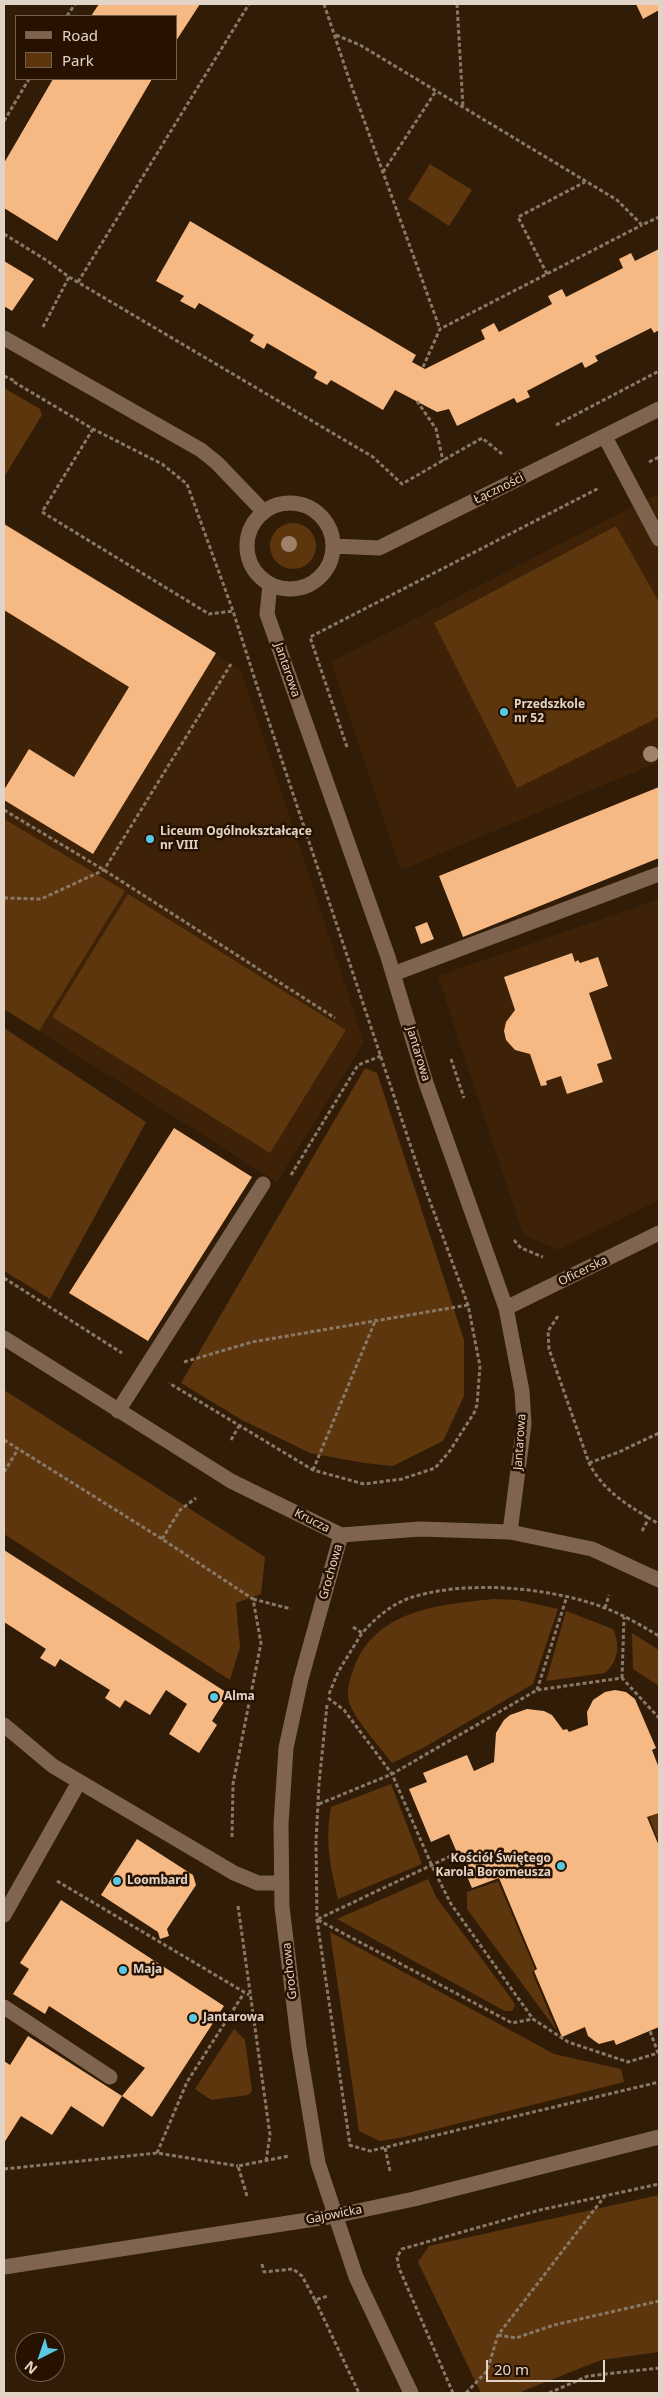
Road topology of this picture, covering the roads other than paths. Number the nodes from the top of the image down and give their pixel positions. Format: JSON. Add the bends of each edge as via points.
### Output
{"nodes":[{"id":1,"x":4,"y":338,"type":"edge"},
{"id":2,"x":659,"y":409,"type":"edge"},
{"id":3,"x":605,"y":437,"type":"junction"},
{"id":4,"x":264,"y":512,"type":"junction"},
{"id":5,"x":659,"y":539,"type":"edge"},
{"id":6,"x":333,"y":546,"type":"junction"},
{"id":7,"x":270,"y":584,"type":"junction"},
{"id":8,"x":659,"y":874,"type":"edge"},
{"id":9,"x":393,"y":974,"type":"junction"},
{"id":10,"x":262,"y":1184,"type":"dead end"},
{"id":11,"x":659,"y":1233,"type":"edge"},
{"id":12,"x":506,"y":1308,"type":"junction"},
{"id":13,"x":4,"y":1338,"type":"edge"},
{"id":14,"x":118,"y":1411,"type":"junction"},
{"id":15,"x":510,"y":1532,"type":"junction"},
{"id":16,"x":341,"y":1535,"type":"junction"},
{"id":17,"x":659,"y":1580,"type":"edge"},
{"id":18,"x":4,"y":1725,"type":"edge"},
{"id":19,"x":79,"y":1782,"type":"junction"},
{"id":20,"x":282,"y":1883,"type":"junction"},
{"id":21,"x":4,"y":1915,"type":"edge"},
{"id":22,"x":4,"y":2008,"type":"edge"},
{"id":23,"x":110,"y":2077,"type":"dead end"},
{"id":24,"x":659,"y":2137,"type":"edge"},
{"id":25,"x":334,"y":2216,"type":"junction"},
{"id":26,"x":4,"y":2267,"type":"edge"},
{"id":27,"x":411,"y":2393,"type":"edge"}],
"edges":[{"from":1,"to":4,"type":"street","via":[[201,450],[218,463]]},
{"from":2,"to":3,"type":"street","name":"Łączności"},
{"from":3,"to":5,"type":"street"},
{"from":3,"to":6,"type":"street","name":"Łączności","via":[[379,548]]},
{"from":4,"to":6,"type":"street","via":[[281,504],[308,506],[319,513],[328,525],[334,539]]},
{"from":4,"to":7,"type":"street","via":[[251,528],[247,543],[249,560],[257,574]]},
{"from":6,"to":7,"type":"street","via":[[327,569],[316,580],[302,588],[286,589]]},
{"from":7,"to":9,"type":"street","name":"Jantarowa","via":[[267,614]]},
{"from":8,"to":9,"type":"street"},
{"from":9,"to":12,"type":"street","name":"Jantarowa","via":[[426,1083]]},
{"from":10,"to":14,"type":"street"},
{"from":11,"to":12,"type":"street","name":"Oficerska"},
{"from":12,"to":15,"type":"street","name":"Jantarowa","via":[[522,1391],[524,1424]]},
{"from":13,"to":14,"type":"street","name":"Krucza"},
{"from":14,"to":16,"type":"street","name":"Krucza","via":[[231,1480]]},
{"from":15,"to":16,"type":"street","name":"Krucza","via":[[420,1529]]},
{"from":15,"to":17,"type":"street","name":"Krucza","via":[[592,1549]]},
{"from":16,"to":20,"type":"street","name":"Grochowa","via":[[301,1679],[286,1748],[281,1824]]},
{"from":18,"to":19,"type":"street","via":[[53,1766]]},
{"from":19,"to":20,"type":"street","via":[[234,1873],[258,1883]]},
{"from":19,"to":21,"type":"street"},
{"from":20,"to":25,"type":"street","name":"Grochowa","via":[[291,1988],[310,2116],[318,2163]]},
{"from":22,"to":23,"type":"street"},
{"from":24,"to":25,"type":"street","name":"Gajowicka"},
{"from":25,"to":26,"type":"street","name":"Gajowicka"},
{"from":25,"to":27,"type":"street","name":"Grochowa","via":[[356,2277]]}]}
